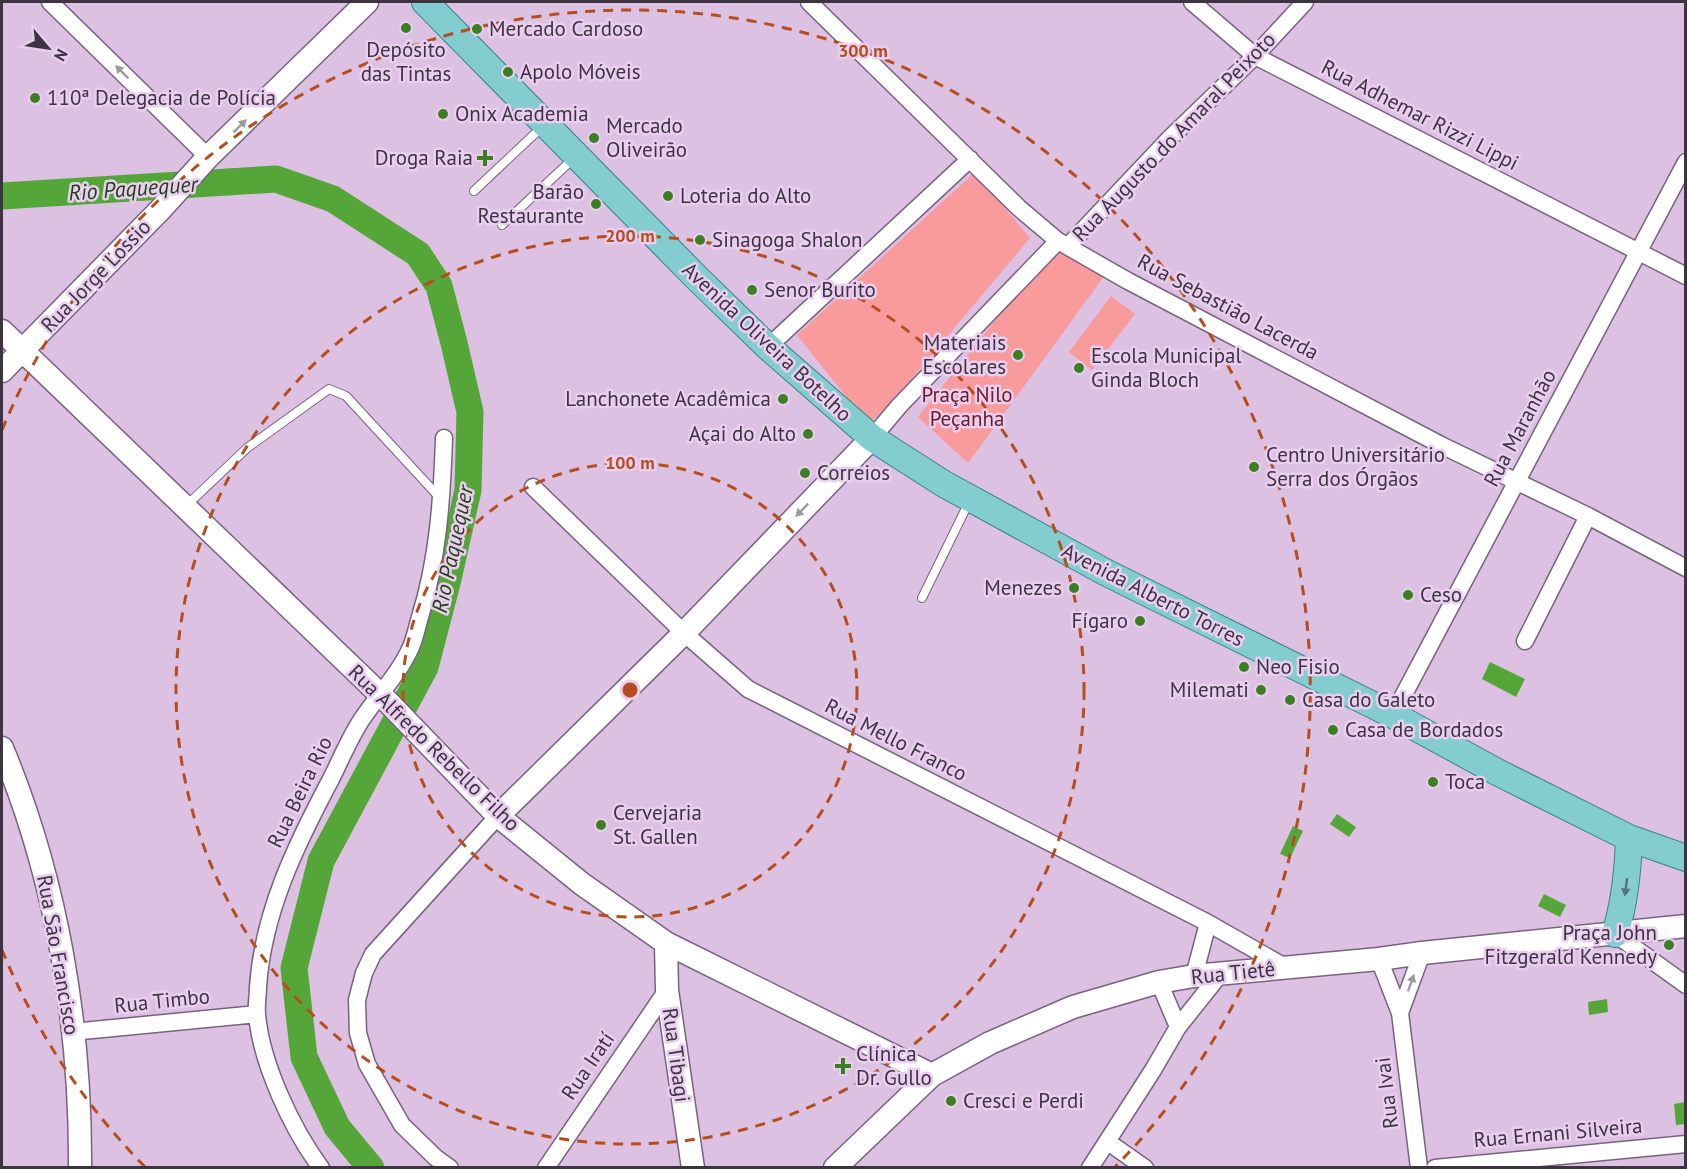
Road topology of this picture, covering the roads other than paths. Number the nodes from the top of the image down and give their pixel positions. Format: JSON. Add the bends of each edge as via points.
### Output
{"nodes":[{"id":1,"x":50,"y":2,"type":"edge"},
{"id":2,"x":367,"y":2,"type":"edge"},
{"id":3,"x":425,"y":2,"type":"edge"},
{"id":4,"x":809,"y":2,"type":"edge"},
{"id":5,"x":1192,"y":2,"type":"edge"},
{"id":6,"x":1305,"y":2,"type":"edge"},
{"id":7,"x":1254,"y":56,"type":"junction"},
{"id":8,"x":545,"y":124,"type":"junction"},
{"id":9,"x":576,"y":156,"type":"junction"},
{"id":10,"x":970,"y":159,"type":"junction"},
{"id":11,"x":203,"y":162,"type":"junction"},
{"id":12,"x":1686,"y":162,"type":"edge"},
{"id":13,"x":474,"y":191,"type":"dead end"},
{"id":14,"x":502,"y":225,"type":"dead end"},
{"id":15,"x":1063,"y":244,"type":"junction"},
{"id":16,"x":1638,"y":251,"type":"junction"},
{"id":17,"x":1686,"y":276,"type":"edge"},
{"id":18,"x":2,"y":331,"type":"edge"},
{"id":19,"x":768,"y":346,"type":"junction"},
{"id":20,"x":22,"y":351,"type":"junction"},
{"id":21,"x":2,"y":371,"type":"edge"},
{"id":22,"x":864,"y":431,"type":"junction"},
{"id":23,"x":444,"y":438,"type":"dead end"},
{"id":24,"x":1516,"y":483,"type":"junction"},
{"id":25,"x":533,"y":487,"type":"dead end"},
{"id":26,"x":441,"y":499,"type":"junction"},
{"id":27,"x":970,"y":499,"type":"junction"},
{"id":28,"x":184,"y":508,"type":"junction"},
{"id":29,"x":1588,"y":516,"type":"junction"},
{"id":30,"x":1686,"y":568,"type":"edge"},
{"id":31,"x":922,"y":598,"type":"dead end"},
{"id":32,"x":684,"y":633,"type":"junction"},
{"id":33,"x":1525,"y":641,"type":"dead end"},
{"id":34,"x":384,"y":699,"type":"junction"},
{"id":35,"x":1393,"y":715,"type":"junction"},
{"id":36,"x":2,"y":748,"type":"edge"},
{"id":37,"x":498,"y":816,"type":"junction"},
{"id":38,"x":1629,"y":838,"type":"junction"},
{"id":39,"x":1686,"y":858,"type":"edge"},
{"id":40,"x":1208,"y":924,"type":"junction"},
{"id":41,"x":1686,"y":926,"type":"edge"},
{"id":42,"x":1615,"y":934,"type":"junction"},
{"id":43,"x":666,"y":943,"type":"junction"},
{"id":44,"x":1422,"y":952,"type":"junction"},
{"id":45,"x":1379,"y":959,"type":"junction"},
{"id":46,"x":1285,"y":967,"type":"junction"},
{"id":47,"x":1221,"y":973,"type":"junction"},
{"id":48,"x":1194,"y":976,"type":"junction"},
{"id":49,"x":1159,"y":982,"type":"junction"},
{"id":50,"x":1686,"y":985,"type":"edge"},
{"id":51,"x":667,"y":990,"type":"junction"},
{"id":52,"x":1400,"y":1013,"type":"junction"},
{"id":53,"x":257,"y":1014,"type":"junction"},
{"id":54,"x":1178,"y":1027,"type":"junction"},
{"id":55,"x":72,"y":1032,"type":"junction"},
{"id":56,"x":932,"y":1074,"type":"junction"},
{"id":57,"x":1108,"y":1142,"type":"junction"},
{"id":58,"x":1686,"y":1144,"type":"edge"},
{"id":59,"x":80,"y":1167,"type":"edge"},
{"id":60,"x":321,"y":1167,"type":"edge"},
{"id":61,"x":450,"y":1167,"type":"edge"},
{"id":62,"x":546,"y":1167,"type":"edge"},
{"id":63,"x":693,"y":1167,"type":"edge"},
{"id":64,"x":835,"y":1167,"type":"edge"},
{"id":65,"x":1090,"y":1167,"type":"edge"},
{"id":66,"x":1145,"y":1167,"type":"edge"},
{"id":67,"x":1419,"y":1167,"type":"edge"},
{"id":68,"x":1435,"y":1167,"type":"edge"}],
"edges":[{"from":11,"to":1,"type":"street","one_way":true},
{"from":11,"to":2,"type":"main road","name":"Rua Jorge Lossio","one_way":true},
{"from":3,"to":8,"type":"main road","name":"Avenida Oliveira Botelho"},
{"from":4,"to":10,"type":"street","name":"Rua Sebastião Lacerda"},
{"from":5,"to":7,"type":"street","name":"Rua Adhemar Rizzi Lippi"},
{"from":6,"to":7,"type":"street","name":"Rua Augusto do Amaral Peixoto"},
{"from":7,"to":15,"type":"street","name":"Rua Augusto do Amaral Peixoto"},
{"from":7,"to":16,"type":"street","name":"Rua Adhemar Rizzi Lippi"},
{"from":8,"to":9,"type":"main road","name":"Avenida Oliveira Botelho"},
{"from":8,"to":13,"type":"lane"},
{"from":9,"to":14,"type":"lane"},
{"from":9,"to":19,"type":"main road","name":"Avenida Oliveira Botelho"},
{"from":10,"to":15,"type":"street","name":"Rua Sebastião Lacerda","via":[[1019,208]]},
{"from":10,"to":19,"type":"street"},
{"from":11,"to":20,"type":"main road","name":"Rua Jorge Lossio"},
{"from":12,"to":16,"type":"street","name":"Rua Maranhão"},
{"from":15,"to":22,"type":"street","name":"Rua Augusto do Amaral Peixoto","via":[[900,405]]},
{"from":15,"to":24,"type":"street","name":"Rua Sebastião Lacerda"},
{"from":16,"to":17,"type":"street","name":"Rua Adhemar Rizzi Lippi"},
{"from":16,"to":24,"type":"street","name":"Rua Maranhão"},
{"from":18,"to":20,"type":"main road","name":"Rua Alfredo Rebello Filho"},
{"from":19,"to":22,"type":"main road","name":"Avenida Oliveira Botelho"},
{"from":20,"to":21,"type":"main road","name":"Rua Jorge Lossio"},
{"from":20,"to":28,"type":"main road","name":"Rua Alfredo Rebello Filho"},
{"from":22,"to":27,"type":"main road","name":"Avenida Alberto Torres"},
{"from":22,"to":32,"type":"main road","name":"Rua Augusto do Amaral Peixoto","one_way":true},
{"from":23,"to":26,"type":"street","name":"Rua Beira Rio"},
{"from":24,"to":29,"type":"street","name":"Rua Sebastião Lacerda"},
{"from":24,"to":35,"type":"street","name":"Rua Maranhão"},
{"from":25,"to":32,"type":"street","name":"Rua Mello Franco"},
{"from":26,"to":28,"type":"lane","via":[[346,396],[329,389],[247,448]]},
{"from":26,"to":34,"type":"street","name":"Rua Beira Rio","via":[[435,558],[425,601],[412,646]]},
{"from":27,"to":31,"type":"lane"},
{"from":27,"to":35,"type":"main road","name":"Avenida Alberto Torres","via":[[1105,572]]},
{"from":28,"to":34,"type":"main road","name":"Rua Alfredo Rebello Filho"},
{"from":29,"to":30,"type":"street","name":"Rua Sebastião Lacerda"},
{"from":29,"to":33,"type":"street"},
{"from":32,"to":37,"type":"main road","name":"Rua Augusto do Amaral Peixoto"},
{"from":32,"to":40,"type":"street","name":"Rua Mello Franco","via":[[748,689]]},
{"from":34,"to":37,"type":"main road","name":"Rua Alfredo Rebello Filho"},
{"from":34,"to":53,"type":"street","name":"Rua Beira Rio","via":[[362,720],[308,823],[278,893],[260,964]]},
{"from":35,"to":38,"type":"main road","name":"Avenida Alberto Torres"},
{"from":36,"to":55,"type":"main road","name":"Rua São Francisco","via":[[47,882]]},
{"from":37,"to":43,"type":"main road","name":"Rua Alfredo Rebello Filho","via":[[582,884]]},
{"from":37,"to":61,"type":"street","name":"Rua Augusto do Amaral Peixoto","via":[[373,954],[357,1000],[358,1033],[368,1065],[402,1125]]},
{"from":38,"to":39,"type":"main road","name":"Avenida Alberto Torres"},
{"from":38,"to":42,"type":"main road","one_way":true,"via":[[1626,895]]},
{"from":40,"to":46,"type":"street","name":"Rua Mello Franco"},
{"from":40,"to":48,"type":"street"},
{"from":41,"to":42,"type":"main road","name":"Rua Tietê"},
{"from":42,"to":44,"type":"main road","name":"Rua Tietê"},
{"from":42,"to":50,"type":"street"},
{"from":43,"to":51,"type":"main road","name":"Rua Tibagi"},
{"from":43,"to":56,"type":"main road","name":"Rua Alfredo Rebello Filho"},
{"from":44,"to":45,"type":"main road","name":"Rua Tietê"},
{"from":52,"to":44,"type":"street","name":"Rua Ivai","one_way":true},
{"from":45,"to":46,"type":"main road","name":"Rua Tietê"},
{"from":45,"to":52,"type":"street","name":"Rua Ivai"},
{"from":46,"to":47,"type":"main road","name":"Rua Tietê"},
{"from":47,"to":48,"type":"main road","name":"Rua Tietê"},
{"from":47,"to":54,"type":"street"},
{"from":48,"to":49,"type":"main road","name":"Rua Tietê"},
{"from":49,"to":54,"type":"street"},
{"from":49,"to":56,"type":"main road","name":"Rua Tietê","via":[[1073,1007],[990,1043]]},
{"from":51,"to":62,"type":"street","name":"Rua Iratí"},
{"from":51,"to":63,"type":"main road","name":"Rua Tibagi"},
{"from":52,"to":67,"type":"street","name":"Rua Ivai"},
{"from":53,"to":55,"type":"street","name":"Rua Timbo"},
{"from":53,"to":60,"type":"street","name":"Rua Beira Rio","via":[[271,1073],[303,1143]]},
{"from":54,"to":57,"type":"street"},
{"from":55,"to":59,"type":"main road","name":"Rua São Francisco","via":[[78,1074]]},
{"from":56,"to":64,"type":"main road","name":"Rua Tietê"},
{"from":57,"to":65,"type":"street"},
{"from":57,"to":66,"type":"street"},
{"from":58,"to":68,"type":"street","name":"Rua Ernani Silveira"}]}
